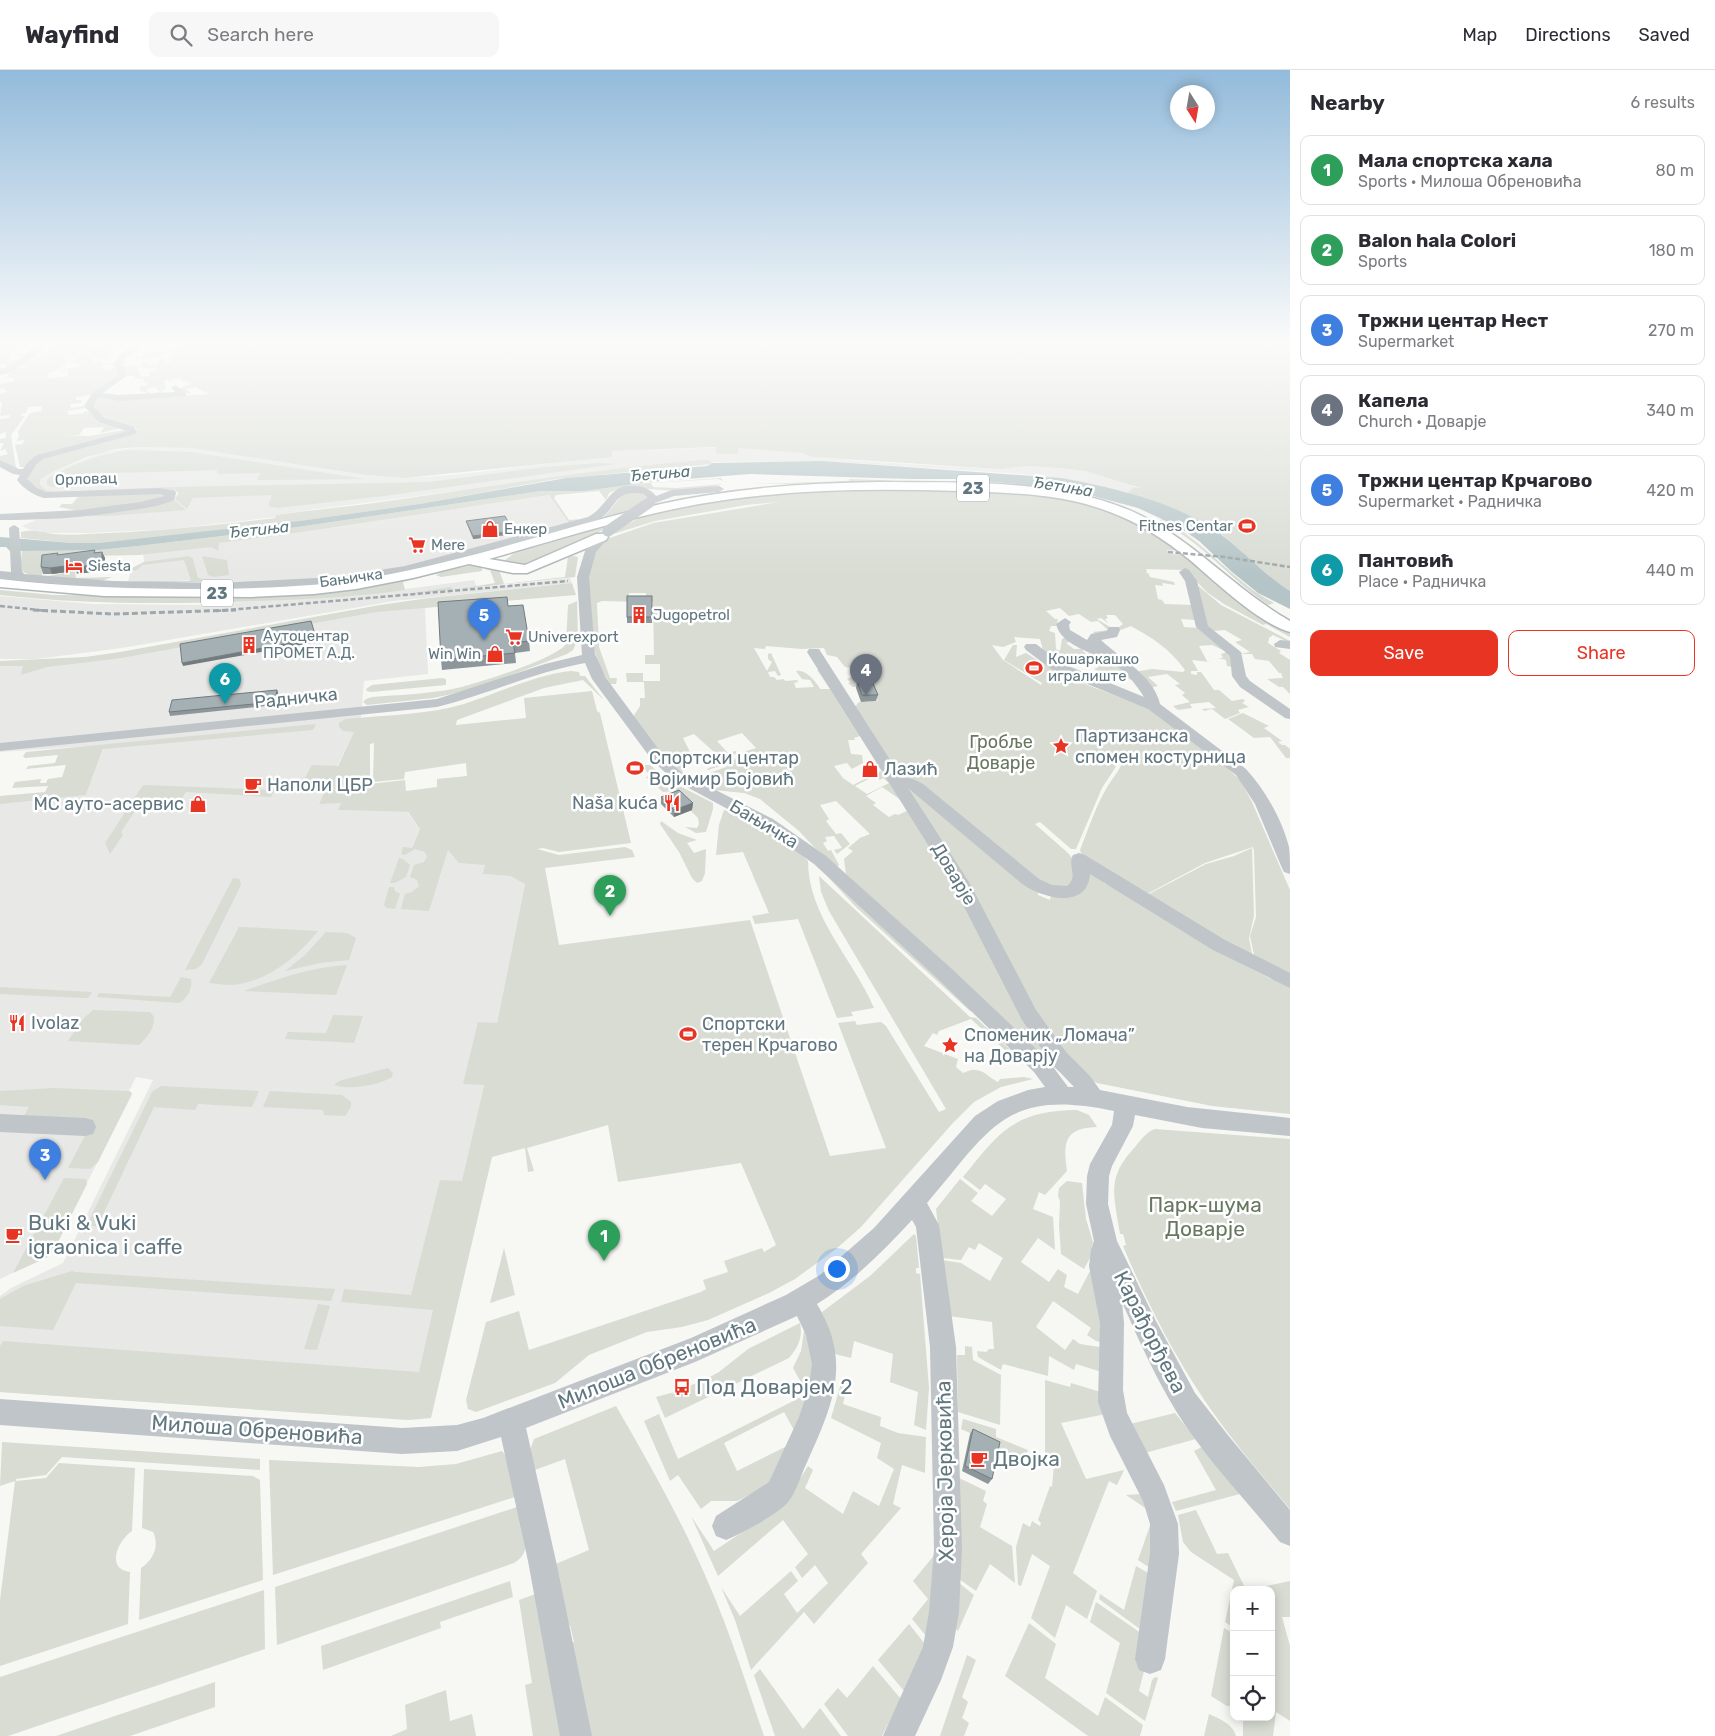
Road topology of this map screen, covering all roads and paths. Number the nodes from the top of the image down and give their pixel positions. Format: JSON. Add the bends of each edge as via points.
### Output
{"nodes":[{"id":1,"x":102,"y":420,"type":"edge"},
{"id":2,"x":0,"y":463,"type":"edge"},
{"id":3,"x":25,"y":472,"type":"junction"},
{"id":4,"x":784,"y":488,"type":"junction"},
{"id":5,"x":719,"y":489,"type":"joint"},
{"id":6,"x":648,"y":497,"type":"junction"},
{"id":7,"x":0,"y":517,"type":"edge"},
{"id":8,"x":38,"y":518,"type":"junction"},
{"id":9,"x":0,"y":522,"type":"edge"},
{"id":10,"x":15,"y":529,"type":"junction"},
{"id":11,"x":604,"y":534,"type":"junction"},
{"id":12,"x":510,"y":548,"type":"junction"},
{"id":13,"x":16,"y":555,"type":"junction"},
{"id":14,"x":561,"y":555,"type":"junction"},
{"id":15,"x":465,"y":561,"type":"junction"},
{"id":16,"x":586,"y":562,"type":"junction"},
{"id":17,"x":502,"y":566,"type":"junction"},
{"id":18,"x":0,"y":567,"type":"edge"},
{"id":19,"x":1185,"y":572,"type":"dead end"},
{"id":20,"x":0,"y":575,"type":"edge"},
{"id":21,"x":20,"y":576,"type":"junction"},
{"id":22,"x":0,"y":583,"type":"edge"},
{"id":23,"x":1065,"y":622,"type":"dead end"},
{"id":24,"x":1290,"y":627,"type":"edge"},
{"id":25,"x":1114,"y":630,"type":"dead end"},
{"id":26,"x":1031,"y":647,"type":"dead end"},
{"id":27,"x":814,"y":652,"type":"dead end"},
{"id":28,"x":589,"y":658,"type":"junction"},
{"id":29,"x":1113,"y":658,"type":"junction"},
{"id":30,"x":1153,"y":706,"type":"junction"},
{"id":31,"x":1290,"y":715,"type":"edge"},
{"id":32,"x":0,"y":747,"type":"edge"},
{"id":33,"x":898,"y":782,"type":"junction"},
{"id":34,"x":1290,"y":868,"type":"edge"},
{"id":35,"x":1290,"y":981,"type":"edge"},
{"id":36,"x":1062,"y":1094,"type":"junction"},
{"id":37,"x":1093,"y":1097,"type":"junction"},
{"id":38,"x":1126,"y":1104,"type":"junction"},
{"id":39,"x":0,"y":1123,"type":"edge"},
{"id":40,"x":1290,"y":1127,"type":"edge"},
{"id":41,"x":85,"y":1128,"type":"dead end"},
{"id":42,"x":914,"y":1202,"type":"junction"},
{"id":43,"x":1106,"y":1242,"type":"junction"},
{"id":44,"x":801,"y":1301,"type":"junction"},
{"id":45,"x":0,"y":1412,"type":"edge"},
{"id":46,"x":511,"y":1422,"type":"junction"},
{"id":47,"x":726,"y":1526,"type":"dead end"},
{"id":48,"x":1290,"y":1532,"type":"edge"},
{"id":49,"x":1150,"y":1659,"type":"dead end"},
{"id":50,"x":576,"y":1736,"type":"edge"},
{"id":51,"x":899,"y":1736,"type":"edge"}],
"edges":[{"from":1,"to":3,"type":"street","name":"Орловац","via":[[132,432],[47,455]]},
{"from":2,"to":3,"type":"street","via":[[17,472]]},
{"from":3,"to":8,"type":"street","name":"Орловац","via":[[23,483],[44,494],[171,493],[170,498],[154,503]]},
{"from":4,"to":5,"type":"main road"},
{"from":4,"to":12,"type":"main road","number":"23","via":[[665,506]]},
{"from":4,"to":24,"type":"main road","number":"23","via":[[882,484],[987,489],[1048,493],[1097,503],[1162,531],[1238,594]]},
{"from":5,"to":6,"type":"street","name":"Бањичка"},
{"from":6,"to":11,"type":"street","name":"Бањичка","bridge":true},
{"from":6,"to":21,"type":"street","name":"Бањичка","via":[[632,489],[618,492],[602,514],[580,522],[442,560],[361,578],[231,587],[112,585]]},
{"from":7,"to":8,"type":"street","name":"Орловац"},
{"from":8,"to":10,"type":"street","name":"Орловац"},
{"from":9,"to":10,"type":"street"},
{"from":10,"to":13,"type":"street"},
{"from":11,"to":14,"type":"main road"},
{"from":11,"to":16,"type":"street","name":"Бањичка"},
{"from":12,"to":15,"type":"main road","number":"23"},
{"from":12,"to":17,"type":"main road","via":[[500,558]]},
{"from":13,"to":18,"type":"street"},
{"from":13,"to":21,"type":"street","via":[[16,571]]},
{"from":14,"to":16,"type":"main road","via":[[575,554]]},
{"from":14,"to":17,"type":"main road","via":[[527,569]]},
{"from":15,"to":17,"type":"main road"},
{"from":15,"to":22,"type":"main road","number":"23","via":[[362,584],[281,592],[108,593]]},
{"from":16,"to":28,"type":"street","name":"Бањичка","via":[[582,583]]},
{"from":19,"to":31,"type":"street","via":[[1191,582],[1202,627],[1236,655],[1239,676],[1245,684]]},
{"from":20,"to":21,"type":"street","name":"Бањичка"},
{"from":23,"to":29,"type":"street","via":[[1062,628],[1069,636]]},
{"from":25,"to":29,"type":"street","via":[[1112,634],[1093,639]]},
{"from":26,"to":30,"type":"street","via":[[1056,666]]},
{"from":27,"to":33,"type":"street","name":"Доварје"},
{"from":28,"to":32,"type":"street","name":"Радничка","via":[[557,664],[474,694],[437,703]]},
{"from":28,"to":36,"type":"street","name":"Бањичка","via":[[598,679],[668,768],[688,782],[767,823],[820,860],[1041,1066]]},
{"from":29,"to":30,"type":"street","via":[[1140,682],[1152,698]]},
{"from":30,"to":34,"type":"street","via":[[1248,779]]},
{"from":33,"to":35,"type":"street","via":[[908,782],[918,788],[1039,888],[1055,892],[1075,888],[1082,874],[1079,859],[1219,945]]},
{"from":33,"to":37,"type":"street","name":"Доварје","via":[[960,882],[1029,1015],[1059,1058]]},
{"from":36,"to":37,"type":"street","name":"Милоша Обреновића"},
{"from":36,"to":42,"type":"street","name":"Милоша Обреновића","via":[[1020,1100],[993,1114]]},
{"from":37,"to":38,"type":"street","name":"Милоша Обреновића"},
{"from":38,"to":40,"type":"street","name":"Милоша Обреновића","via":[[1204,1119]]},
{"from":38,"to":43,"type":"street","name":"Карађорђева","via":[[1122,1126],[1098,1176],[1097,1204]]},
{"from":39,"to":41,"type":"street"},
{"from":42,"to":44,"type":"street","name":"Милоша Обреновића","via":[[858,1258]]},
{"from":42,"to":51,"type":"street","name":"Хероја Јерковића","via":[[927,1225],[943,1348],[948,1549],[938,1647]]},
{"from":43,"to":48,"type":"street","name":"Карађорђева","via":[[1147,1330],[1186,1402]]},
{"from":43,"to":49,"type":"street","via":[[1100,1261],[1111,1310],[1110,1394],[1114,1411],[1155,1497],[1164,1525],[1165,1540]]},
{"from":44,"to":46,"type":"street","name":"Милоша Обреновића","via":[[695,1349]]},
{"from":44,"to":47,"type":"street","via":[[815,1323],[822,1353],[825,1371],[819,1396],[779,1492]]},
{"from":45,"to":46,"type":"street","name":"Милоша Обреновића","via":[[402,1440],[457,1438]]},
{"from":46,"to":50,"type":"street"}]}
